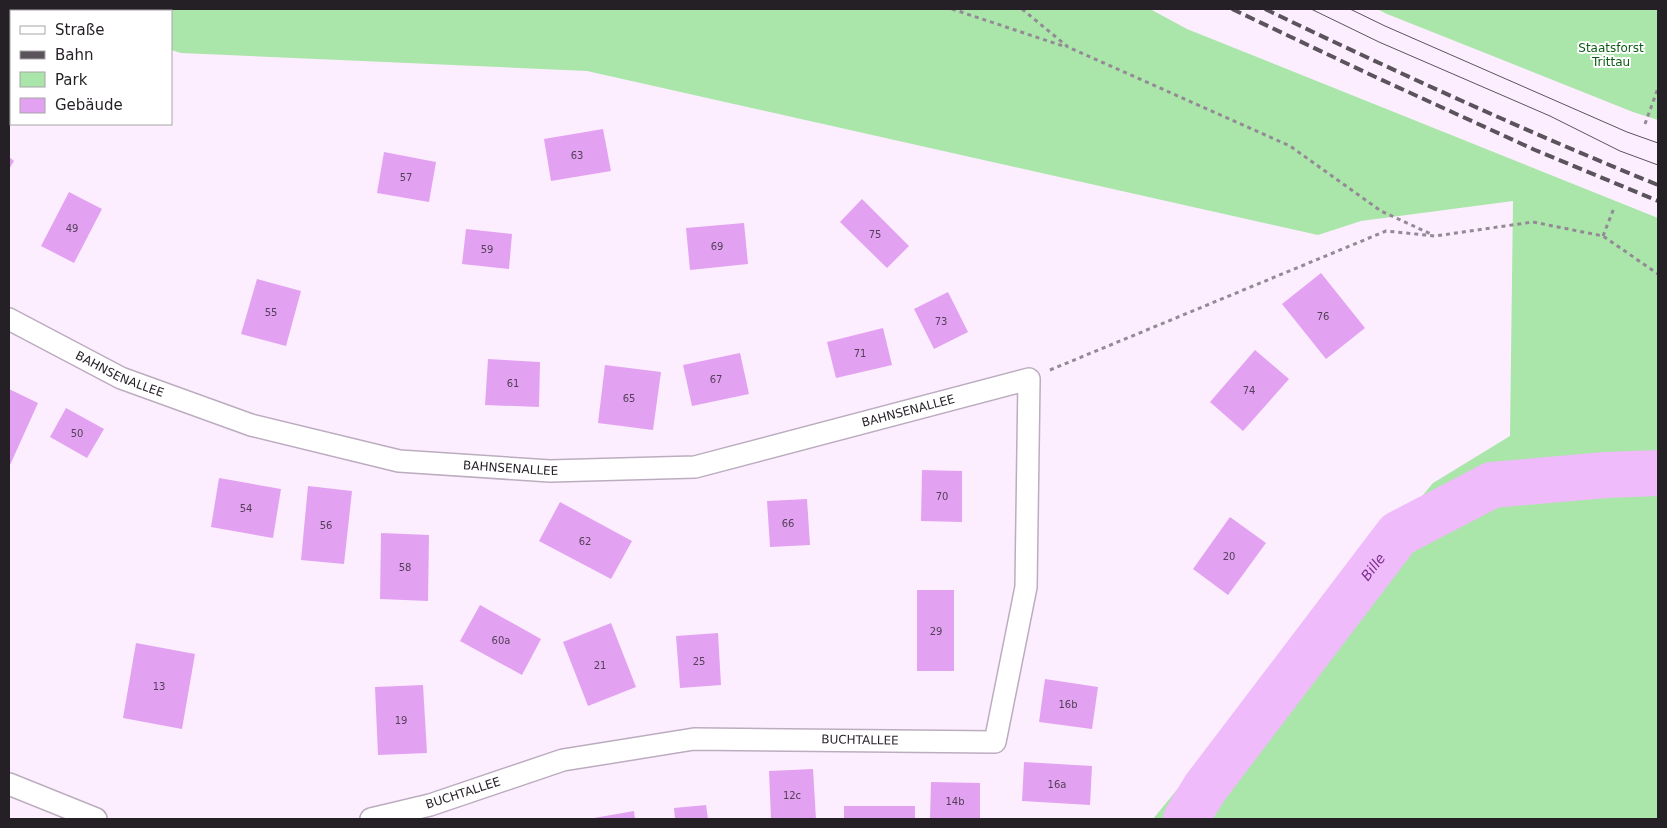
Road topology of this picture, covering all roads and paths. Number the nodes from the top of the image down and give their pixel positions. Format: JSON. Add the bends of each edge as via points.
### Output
{"nodes":[{"id":1,"x":952,"y":9,"type":"edge"},
{"id":2,"x":1022,"y":9,"type":"edge"},
{"id":3,"x":1068,"y":47,"type":"junction"},
{"id":4,"x":1658,"y":88,"type":"edge"},
{"id":5,"x":1654,"y":101,"type":"junction"},
{"id":6,"x":1658,"y":102,"type":"edge"},
{"id":7,"x":1645,"y":124,"type":"dead end"},
{"id":8,"x":1614,"y":208,"type":"dead end"},
{"id":9,"x":1435,"y":236,"type":"junction"},
{"id":10,"x":1603,"y":236,"type":"junction"},
{"id":11,"x":1658,"y":274,"type":"edge"},
{"id":12,"x":9,"y":319,"type":"edge"},
{"id":13,"x":1028,"y":379,"type":"junction"},
{"id":14,"x":9,"y":784,"type":"edge"},
{"id":15,"x":96,"y":819,"type":"edge"},
{"id":16,"x":371,"y":819,"type":"edge"}],
"edges":[{"from":1,"to":3,"type":"path"},
{"from":2,"to":3,"type":"path"},
{"from":3,"to":9,"type":"path","via":[[1290,146],[1382,210]]},
{"from":4,"to":5,"type":"path"},
{"from":5,"to":6,"type":"path"},
{"from":5,"to":7,"type":"path"},
{"from":8,"to":10,"type":"path"},
{"from":9,"to":10,"type":"path","via":[[1533,222]]},
{"from":9,"to":13,"type":"path","via":[[1386,231]]},
{"from":10,"to":11,"type":"path"},
{"from":12,"to":13,"type":"street","name":"BAHNSENALLEE","via":[[121,378],[251,425],[399,461],[550,471],[695,467]]},
{"from":13,"to":16,"type":"street","name":"BUCHTALLEE","via":[[1026,587],[995,742],[694,739],[563,760],[430,805]]},
{"from":14,"to":15,"type":"street"}]}
